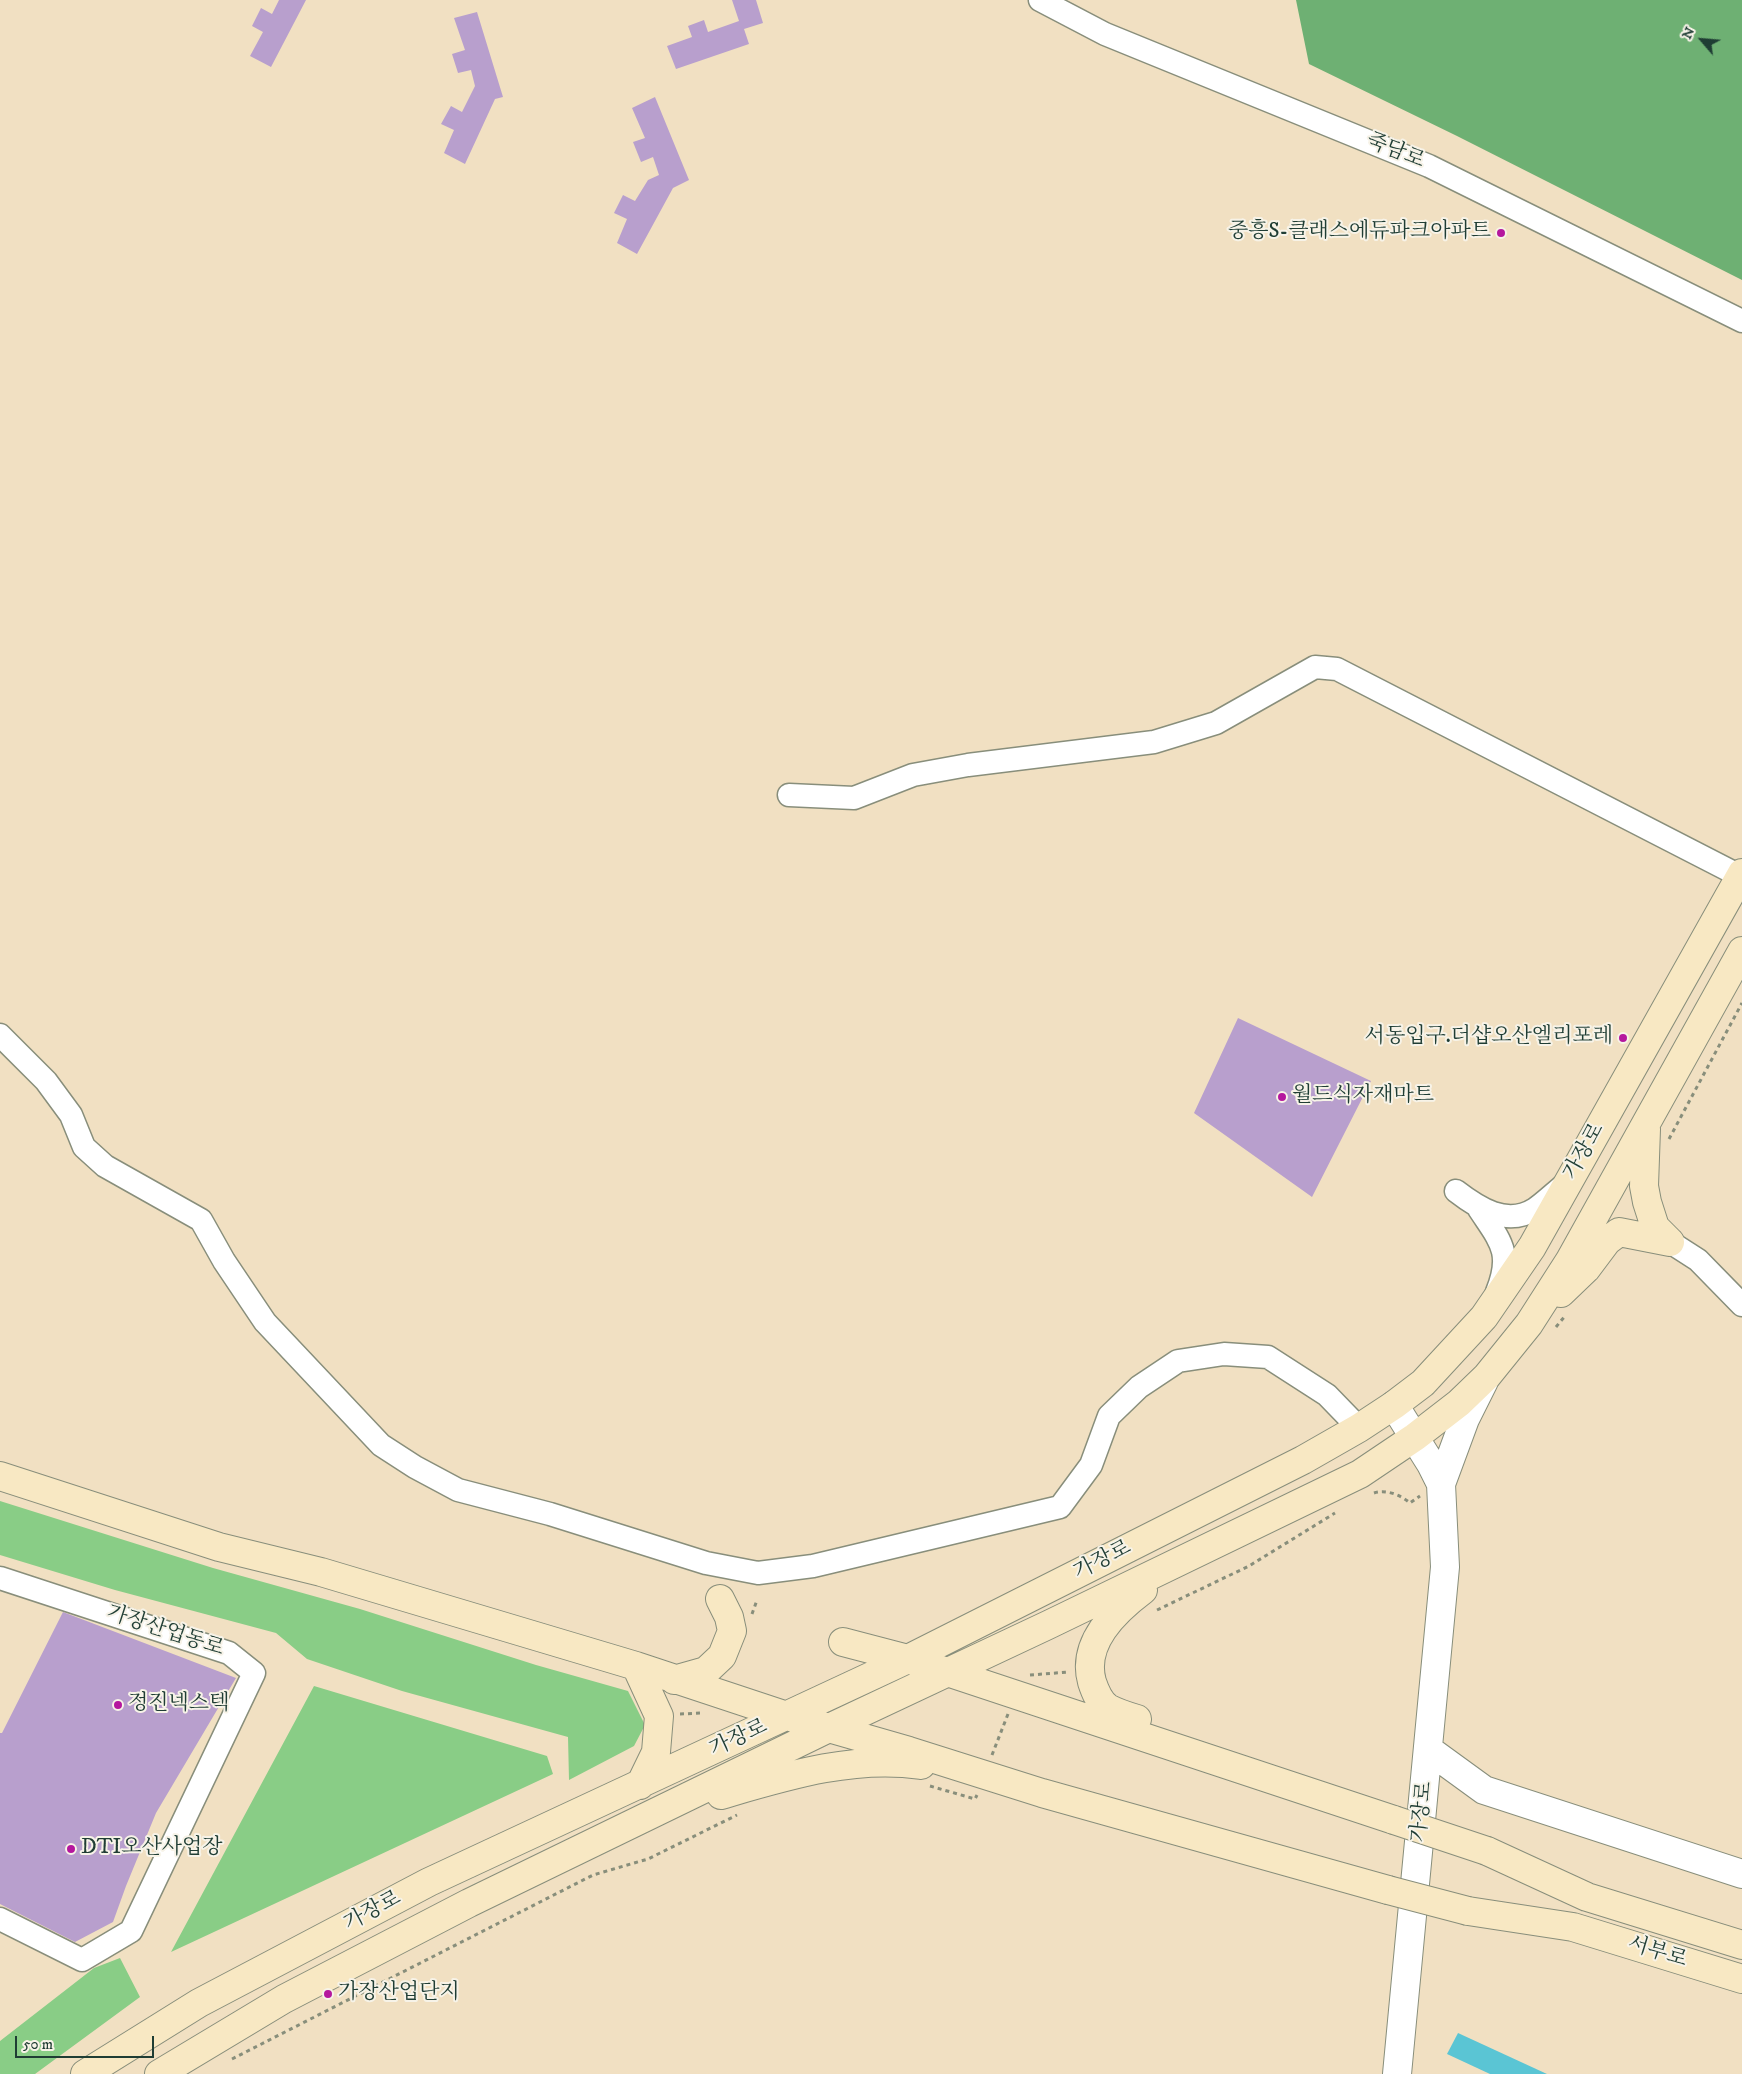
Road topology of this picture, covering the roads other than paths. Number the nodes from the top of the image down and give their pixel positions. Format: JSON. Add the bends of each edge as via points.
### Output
{"nodes":[{"id":1,"x":1040,"y":0,"type":"edge"},
{"id":2,"x":1742,"y":321,"type":"edge"},
{"id":3,"x":789,"y":795,"type":"dead end"},
{"id":4,"x":1742,"y":875,"type":"edge"},
{"id":5,"x":1742,"y":951,"type":"edge"},
{"id":6,"x":0,"y":1035,"type":"edge"},
{"id":7,"x":1646,"y":1123,"type":"junction"},
{"id":8,"x":1569,"y":1181,"type":"junction"},
{"id":9,"x":1456,"y":1191,"type":"dead end"},
{"id":10,"x":1480,"y":1209,"type":"junction"},
{"id":11,"x":1670,"y":1242,"type":"junction"},
{"id":12,"x":1742,"y":1305,"type":"edge"},
{"id":13,"x":1484,"y":1317,"type":"junction"},
{"id":14,"x":1529,"y":1324,"type":"junction"},
{"id":15,"x":1487,"y":1376,"type":"junction"},
{"id":16,"x":1394,"y":1405,"type":"junction"},
{"id":17,"x":1359,"y":1428,"type":"junction"},
{"id":18,"x":1415,"y":1438,"type":"junction"},
{"id":19,"x":0,"y":1476,"type":"edge"},
{"id":20,"x":1441,"y":1484,"type":"junction"},
{"id":21,"x":1214,"y":1546,"type":"junction"},
{"id":22,"x":0,"y":1578,"type":"edge"},
{"id":23,"x":720,"y":1600,"type":"dead end"},
{"id":24,"x":908,"y":1659,"type":"junction"},
{"id":25,"x":636,"y":1666,"type":"junction"},
{"id":26,"x":947,"y":1673,"type":"junction"},
{"id":27,"x":674,"y":1680,"type":"junction"},
{"id":28,"x":859,"y":1682,"type":"junction"},
{"id":29,"x":787,"y":1716,"type":"junction"},
{"id":30,"x":838,"y":1724,"type":"junction"},
{"id":31,"x":1429,"y":1750,"type":"junction"},
{"id":32,"x":984,"y":1776,"type":"junction"},
{"id":33,"x":640,"y":1785,"type":"junction"},
{"id":34,"x":654,"y":1813,"type":"junction"},
{"id":35,"x":1385,"y":1817,"type":"junction"},
{"id":36,"x":1742,"y":1874,"type":"edge"},
{"id":37,"x":0,"y":1919,"type":"edge"},
{"id":38,"x":1742,"y":1945,"type":"edge"},
{"id":39,"x":1742,"y":1979,"type":"edge"},
{"id":40,"x":85,"y":2074,"type":"edge"},
{"id":41,"x":159,"y":2074,"type":"edge"},
{"id":42,"x":1397,"y":2074,"type":"edge"}],
"edges":[{"from":1,"to":2,"type":"street","name":"죽담로","via":[[1105,34],[1430,166]]},
{"from":3,"to":4,"type":"street","via":[[854,798],[914,775],[968,765],[1154,742],[1216,723],[1315,667],[1338,668]]},
{"from":4,"to":8,"type":"main road","name":"가장로"},
{"from":5,"to":7,"type":"main road","name":"가장로"},
{"from":6,"to":17,"type":"street","via":[[46,1081],[71,1115],[84,1147],[105,1166],[201,1220],[265,1322],[381,1445],[415,1468],[458,1490],[550,1514],[680,1556],[758,1573],[813,1566],[1060,1507],[1091,1465],[1109,1416],[1139,1387],[1178,1361],[1224,1354],[1268,1357],[1326,1395]]},
{"from":7,"to":11,"type":"main road","via":[[1644,1186],[1647,1202],[1655,1227]]},
{"from":7,"to":14,"type":"main road","name":"가장로","via":[[1570,1260]]},
{"from":8,"to":10,"type":"street","via":[[1534,1210],[1516,1216],[1494,1215]]},
{"from":8,"to":13,"type":"main road","name":"가장로","via":[[1532,1247]]},
{"from":9,"to":10,"type":"street"},
{"from":10,"to":13,"type":"street","via":[[1503,1246],[1506,1265]]},
{"from":11,"to":12,"type":"street","via":[[1698,1260]]},
{"from":11,"to":14,"type":"main road","via":[[1619,1232]]},
{"from":13,"to":16,"type":"main road","name":"가장로","via":[[1423,1382]]},
{"from":14,"to":15,"type":"main road","name":"가장로"},
{"from":15,"to":18,"type":"main road","name":"가장로"},
{"from":15,"to":20,"type":"street","via":[[1465,1419]]},
{"from":16,"to":17,"type":"main road","name":"가장로"},
{"from":16,"to":18,"type":"street","name":"가장로"},
{"from":17,"to":24,"type":"main road","name":"가장로","via":[[1174,1526]]},
{"from":18,"to":20,"type":"street","name":"가장로"},
{"from":18,"to":21,"type":"main road","name":"가장로","via":[[1360,1474]]},
{"from":19,"to":25,"type":"main road","via":[[218,1547],[321,1572]]},
{"from":20,"to":31,"type":"street","name":"가장로","via":[[1445,1567]]},
{"from":21,"to":26,"type":"main road","name":"가장로"},
{"from":21,"to":35,"type":"main road","via":[[1122,1606],[1103,1629],[1090,1664],[1096,1694],[1107,1707],[1296,1775]]},
{"from":22,"to":37,"type":"street","name":"가장산업동로","via":[[230,1653],[254,1673],[131,1930],[82,1960]]},
{"from":23,"to":27,"type":"main road","via":[[732,1631],[722,1656],[706,1671]]},
{"from":24,"to":26,"type":"main road"},
{"from":24,"to":28,"type":"main road","name":"가장로"},
{"from":24,"to":28,"type":"main road","via":[[843,1642],[857,1659]]},
{"from":25,"to":27,"type":"main road"},
{"from":25,"to":33,"type":"main road","via":[[659,1716],[656,1752]]},
{"from":26,"to":30,"type":"main road","name":"가장로"},
{"from":26,"to":35,"type":"main road"},
{"from":27,"to":29,"type":"main road"},
{"from":28,"to":29,"type":"main road","name":"가장로"},
{"from":28,"to":30,"type":"main road"},
{"from":29,"to":30,"type":"main road"},
{"from":29,"to":33,"type":"main road","name":"가장로"},
{"from":30,"to":32,"type":"main road"},
{"from":30,"to":34,"type":"main road","name":"가장로"},
{"from":31,"to":36,"type":"street","via":[[1484,1790]]},
{"from":31,"to":42,"type":"street","name":"가장로"},
{"from":32,"to":34,"type":"main road","via":[[911,1764],[865,1763],[824,1768],[773,1780]]},
{"from":32,"to":39,"type":"main road","name":"서부로","bridge":true,"via":[[1468,1911],[1572,1927]]},
{"from":33,"to":40,"type":"main road","name":"가장로","via":[[429,1882],[199,2003]]},
{"from":34,"to":41,"type":"main road","name":"가장로","via":[[469,1903],[284,1999]]},
{"from":35,"to":38,"type":"main road","name":"서부로","bridge":true,"via":[[1487,1851],[1587,1897]]}]}
